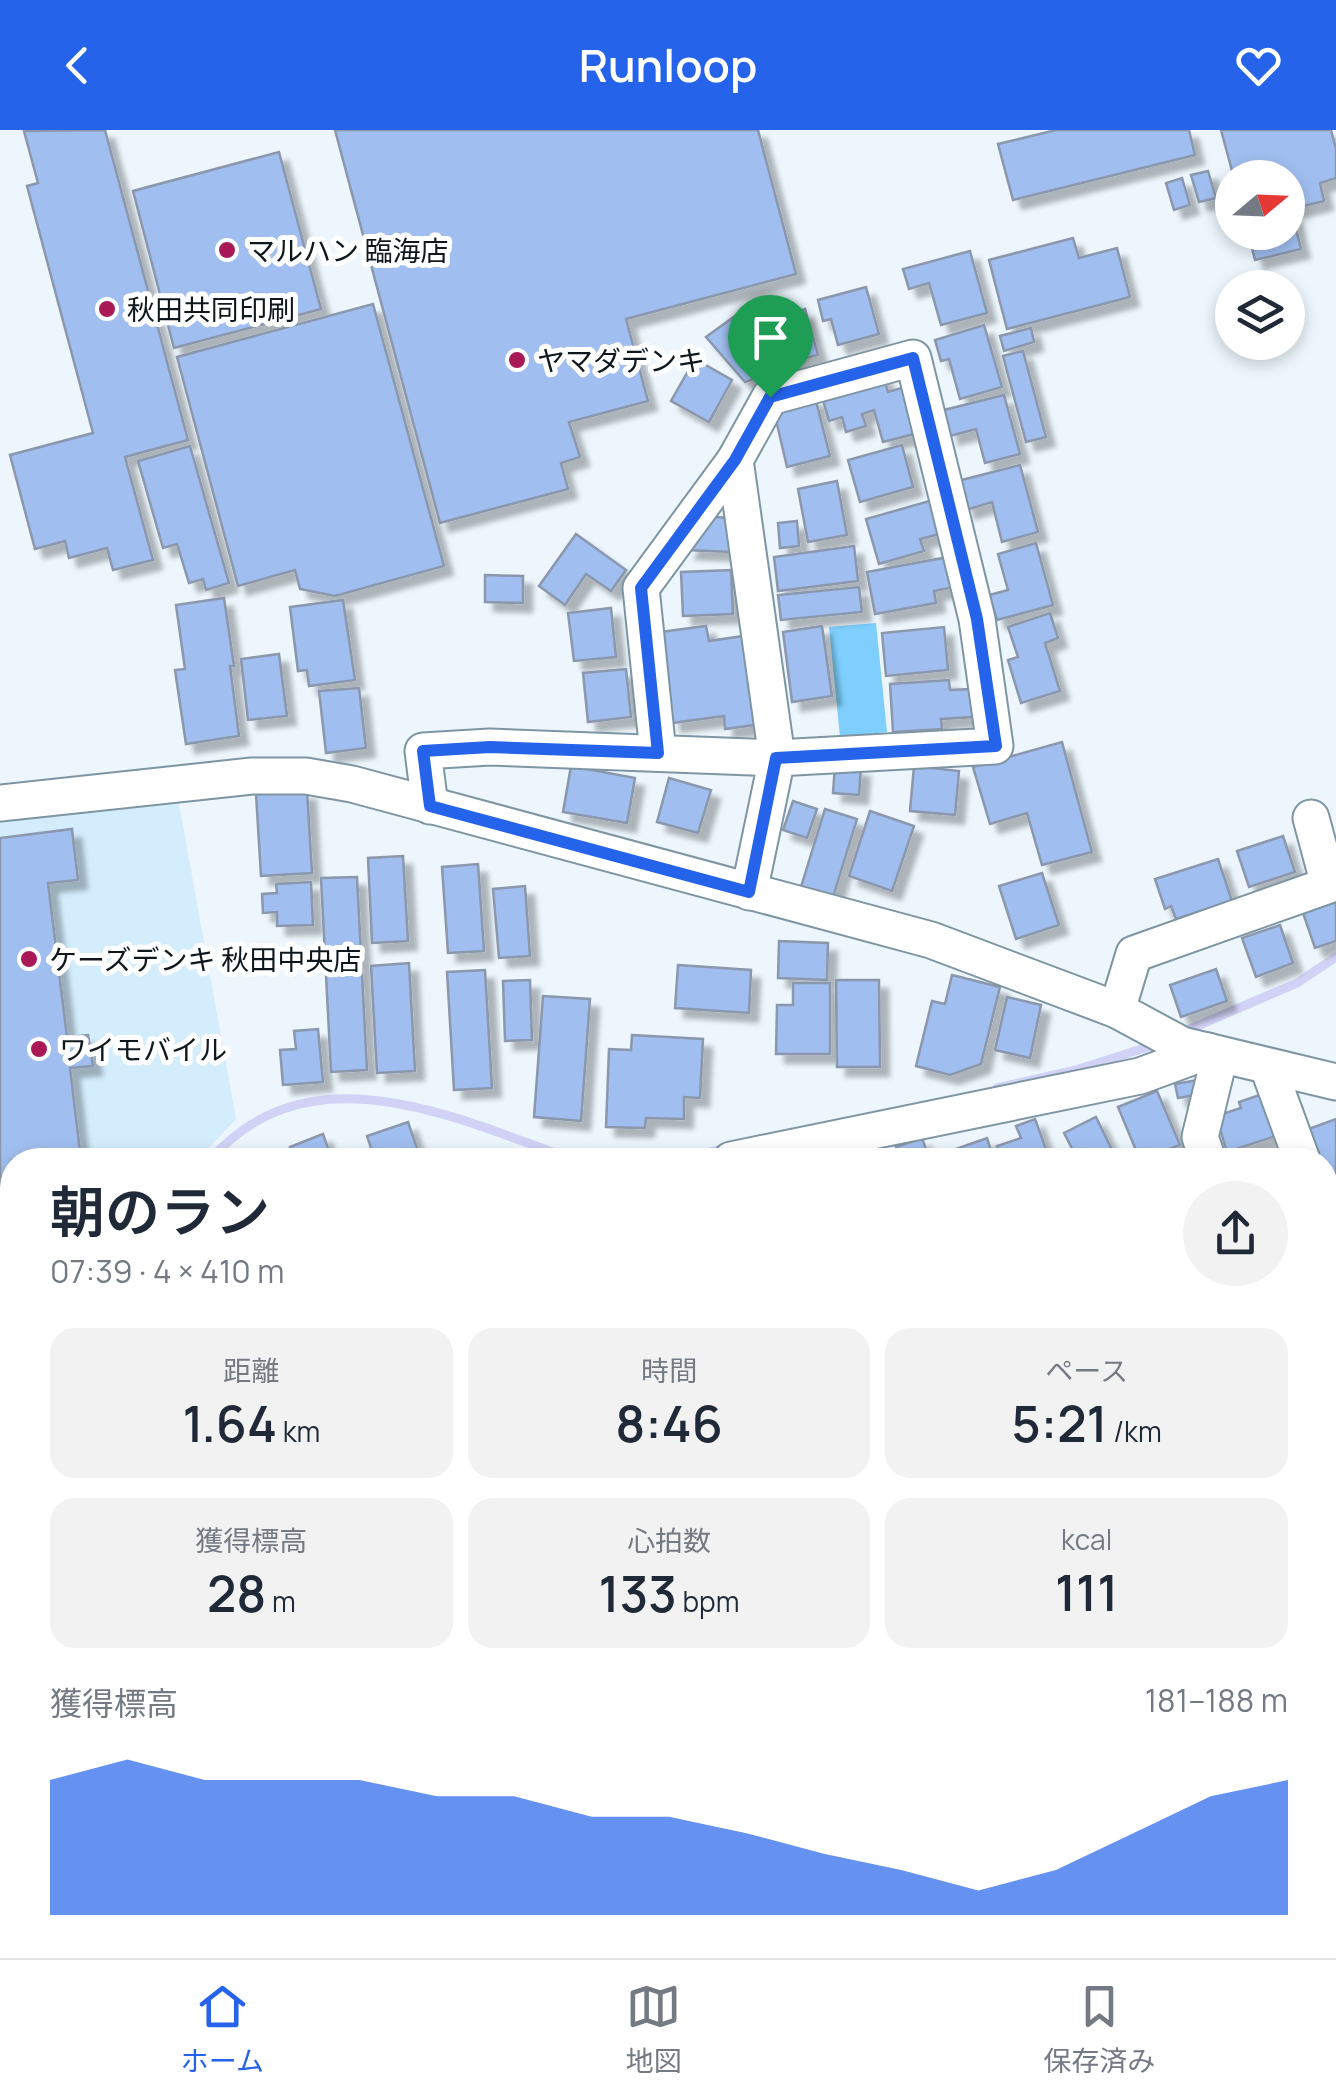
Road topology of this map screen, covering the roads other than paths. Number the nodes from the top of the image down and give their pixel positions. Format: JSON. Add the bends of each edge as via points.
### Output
{"nodes":[{"id":1,"x":735,"y":460,"type":"junction"},
{"id":2,"x":658,"y":753,"type":"junction"},
{"id":3,"x":776,"y":758,"type":"junction"},
{"id":4,"x":0,"y":803,"type":"edge"},
{"id":5,"x":430,"y":806,"type":"junction"},
{"id":6,"x":1311,"y":818,"type":"dead end"},
{"id":7,"x":749,"y":892,"type":"junction"},
{"id":8,"x":1117,"y":1010,"type":"junction"},
{"id":9,"x":1190,"y":1044,"type":"junction"},
{"id":10,"x":1268,"y":1067,"type":"junction"},
{"id":11,"x":1336,"y":1082,"type":"edge"},
{"id":12,"x":789,"y":1148,"type":"edge"},
{"id":13,"x":1204,"y":1148,"type":"edge"},
{"id":14,"x":1298,"y":1148,"type":"edge"}],
"edges":[{"from":1,"to":2,"type":"street","via":[[641,588]]},
{"from":1,"to":3,"type":"street"},
{"from":1,"to":3,"type":"street","via":[[770,397],[913,358],[977,619],[996,746]]},
{"from":2,"to":3,"type":"street"},
{"from":2,"to":5,"type":"street","via":[[423,751]]},
{"from":3,"to":7,"type":"street"},
{"from":4,"to":5,"type":"street","via":[[288,776],[352,784]]},
{"from":5,"to":7,"type":"street"},
{"from":6,"to":8,"type":"street","via":[[1328,884],[1134,954]]},
{"from":7,"to":8,"type":"street","via":[[931,940]]},
{"from":8,"to":9,"type":"street"},
{"from":9,"to":10,"type":"street"},
{"from":9,"to":12,"type":"street","via":[[1140,1076]]},
{"from":9,"to":13,"type":"street"},
{"from":10,"to":11,"type":"street"},
{"from":10,"to":14,"type":"street"}]}
